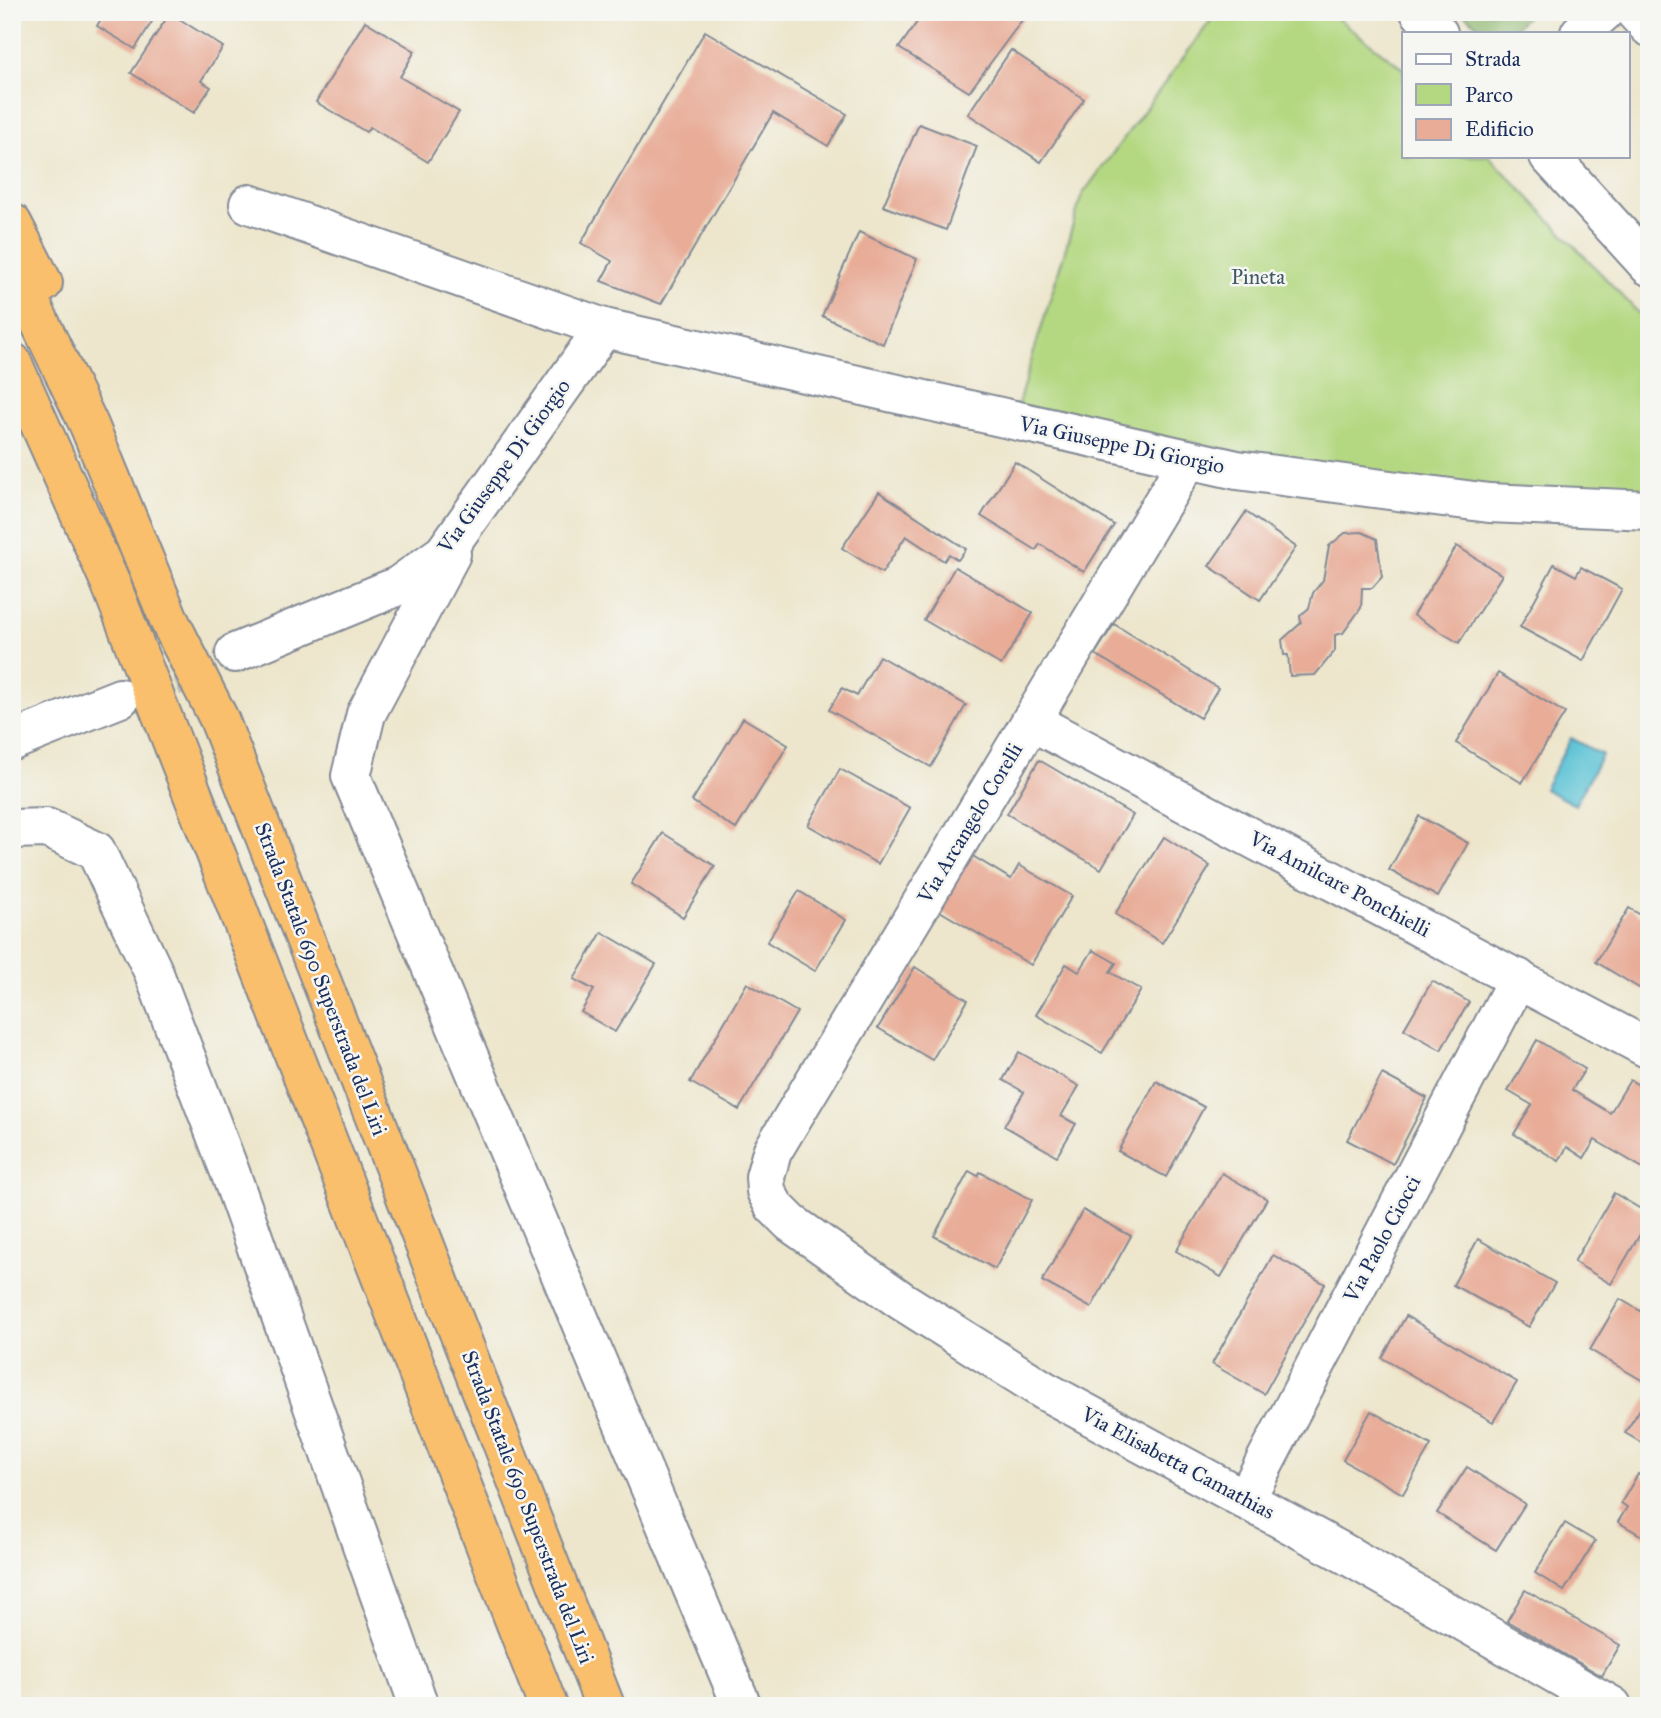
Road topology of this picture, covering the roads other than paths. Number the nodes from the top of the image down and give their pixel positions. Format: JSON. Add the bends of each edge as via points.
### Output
{"nodes":[{"id":1,"x":1420,"y":12,"type":"edge"},
{"id":2,"x":1604,"y":12,"type":"edge"},
{"id":3,"x":1635,"y":12,"type":"edge"},
{"id":4,"x":1649,"y":27,"type":"edge"},
{"id":5,"x":1437,"y":32,"type":"edge"},
{"id":6,"x":1581,"y":32,"type":"edge"},
{"id":7,"x":1551,"y":158,"type":"edge"},
{"id":8,"x":249,"y":204,"type":"dead end"},
{"id":9,"x":12,"y":223,"type":"edge"},
{"id":10,"x":12,"y":264,"type":"edge"},
{"id":11,"x":1649,"y":266,"type":"edge"},
{"id":12,"x":604,"y":328,"type":"junction"},
{"id":13,"x":12,"y":362,"type":"edge"},
{"id":14,"x":1188,"y":460,"type":"junction"},
{"id":15,"x":1649,"y":509,"type":"edge"},
{"id":16,"x":467,"y":525,"type":"junction"},
{"id":17,"x":235,"y":653,"type":"tunnel mouth"},
{"id":18,"x":120,"y":698,"type":"tunnel mouth"},
{"id":19,"x":219,"y":719,"type":"junction"},
{"id":20,"x":1031,"y":722,"type":"junction"},
{"id":21,"x":12,"y":741,"type":"edge"},
{"id":22,"x":12,"y":829,"type":"edge"},
{"id":23,"x":1518,"y":978,"type":"junction"},
{"id":24,"x":1649,"y":1048,"type":"edge"},
{"id":25,"x":766,"y":1191,"type":"joint"},
{"id":26,"x":1245,"y":1500,"type":"junction"},
{"id":27,"x":419,"y":1706,"type":"edge"},
{"id":28,"x":548,"y":1706,"type":"edge"},
{"id":29,"x":605,"y":1706,"type":"edge"},
{"id":30,"x":743,"y":1706,"type":"edge"},
{"id":31,"x":1612,"y":1706,"type":"edge"}],
"edges":[{"from":1,"to":5,"type":"street"},
{"from":2,"to":6,"type":"street"},
{"from":3,"to":4,"type":"street"},
{"from":7,"to":11,"type":"street"},
{"from":8,"to":12,"type":"street","name":"Via Giuseppe Di Giorgio"},
{"from":9,"to":19,"type":"highway","via":[[126,460],[189,615]]},
{"from":10,"to":19,"type":"highway","name":"Strada Statale 690 Superstrada del Liri","via":[[89,425],[170,622]]},
{"from":12,"to":14,"type":"street","name":"Via Giuseppe Di Giorgio"},
{"from":12,"to":16,"type":"street","name":"Via Giuseppe Di Giorgio"},
{"from":13,"to":28,"type":"highway","via":[[110,582]]},
{"from":14,"to":15,"type":"street","name":"Via Giuseppe Di Giorgio","via":[[1426,497]]},
{"from":14,"to":20,"type":"street","name":"Via Arcangelo Corelli"},
{"from":16,"to":17,"type":"street","name":"Via Giuseppe Di Giorgio","via":[[444,553],[398,586]]},
{"from":16,"to":30,"type":"street","via":[[366,714],[351,776]]},
{"from":18,"to":21,"type":"street"},
{"from":19,"to":29,"type":"highway","name":"Strada Statale 690 Superstrada del Liri"},
{"from":20,"to":23,"type":"street","name":"Via Amilcare Ponchielli"},
{"from":20,"to":25,"type":"street","name":"Via Arcangelo Corelli","via":[[772,1152],[765,1169]]},
{"from":22,"to":27,"type":"street","via":[[47,828],[96,851],[153,971],[230,1172]]},
{"from":23,"to":24,"type":"street","name":"Via Amilcare Ponchielli"},
{"from":23,"to":26,"type":"street","name":"Via Paolo Ciocci"},
{"from":25,"to":26,"type":"street","name":"Via Elisabetta Camathias","via":[[791,1223],[972,1347]]},
{"from":26,"to":31,"type":"street","name":"Via Elisabetta Camathias"}]}
